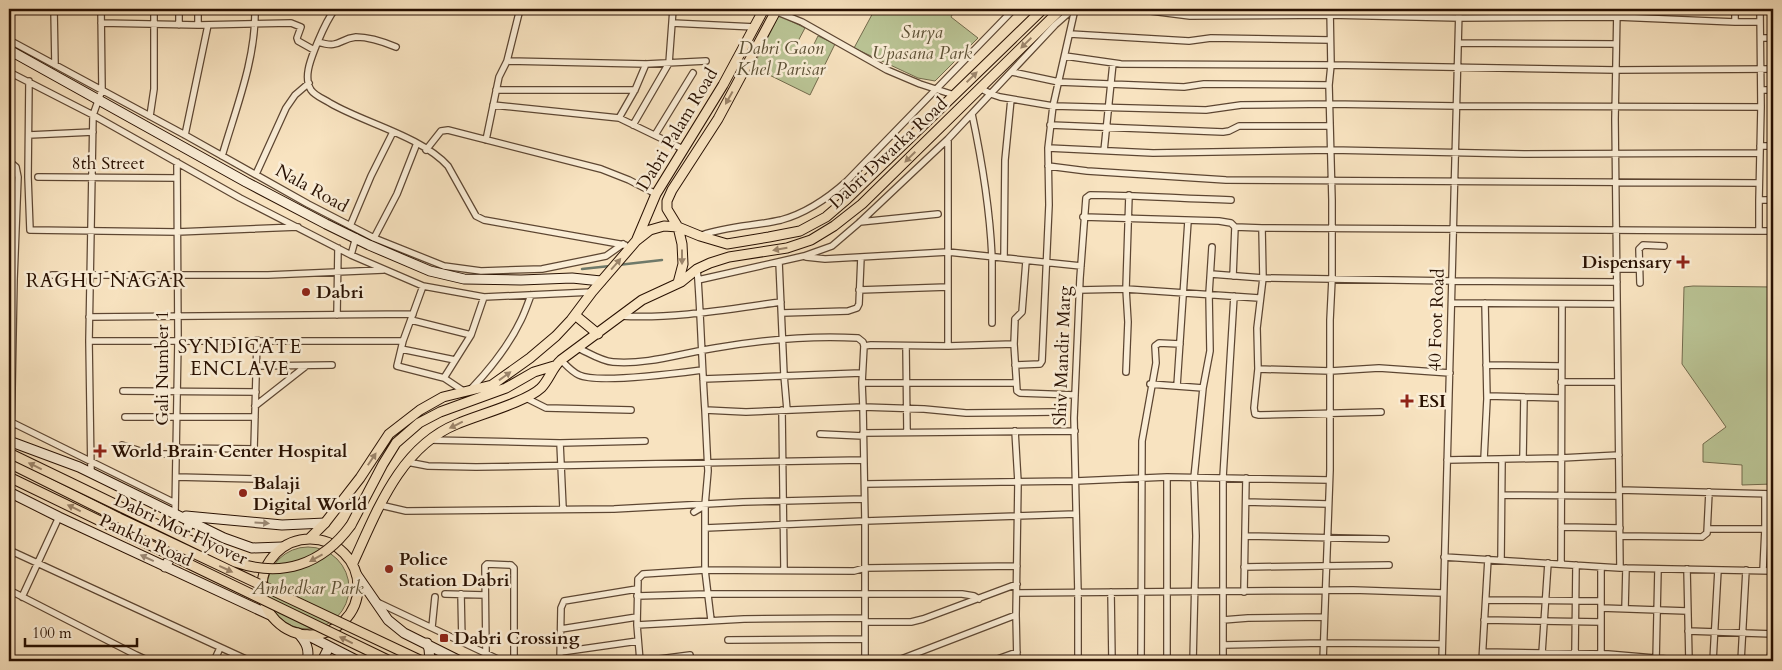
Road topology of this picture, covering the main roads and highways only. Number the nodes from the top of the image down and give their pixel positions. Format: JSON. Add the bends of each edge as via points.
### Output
{"nodes":[{"id":1,"x":764,"y":9,"type":"edge"},
{"id":2,"x":1043,"y":9,"type":"edge"},
{"id":3,"x":1061,"y":9,"type":"edge"},
{"id":4,"x":774,"y":10,"type":"edge"},
{"id":5,"x":9,"y":50,"type":"edge"},
{"id":6,"x":678,"y":227,"type":"junction"},
{"id":7,"x":630,"y":245,"type":"junction"},
{"id":8,"x":603,"y":279,"type":"junction"},
{"id":9,"x":678,"y":283,"type":"junction"},
{"id":10,"x":575,"y":315,"type":"junction"},
{"id":11,"x":598,"y":334,"type":"junction"},
{"id":12,"x":557,"y":363,"type":"junction"},
{"id":13,"x":10,"y":442,"type":"edge"},
{"id":14,"x":9,"y":453,"type":"edge"},
{"id":15,"x":9,"y":463,"type":"edge"},
{"id":16,"x":9,"y":477,"type":"edge"},
{"id":17,"x":9,"y":492,"type":"edge"},
{"id":18,"x":177,"y":514,"type":"junction"},
{"id":19,"x":191,"y":522,"type":"junction"},
{"id":20,"x":325,"y":523,"type":"junction"},
{"id":21,"x":310,"y":538,"type":"junction"},
{"id":22,"x":282,"y":547,"type":"junction"},
{"id":23,"x":352,"y":563,"type":"junction"},
{"id":24,"x":165,"y":567,"type":"junction"},
{"id":25,"x":357,"y":576,"type":"junction"},
{"id":26,"x":270,"y":615,"type":"junction"},
{"id":27,"x":302,"y":634,"type":"junction"},
{"id":28,"x":426,"y":644,"type":"junction"},
{"id":29,"x":329,"y":647,"type":"junction"},
{"id":30,"x":307,"y":661,"type":"edge"},
{"id":31,"x":322,"y":661,"type":"edge"},
{"id":32,"x":358,"y":661,"type":"edge"},
{"id":33,"x":390,"y":661,"type":"edge"},
{"id":34,"x":422,"y":661,"type":"edge"},
{"id":35,"x":430,"y":661,"type":"edge"},
{"id":36,"x":460,"y":661,"type":"edge"}],
"edges":[{"from":1,"to":7,"type":"main road","name":"Dabri Palam Road","via":[[723,85],[656,194]]},
{"from":6,"to":2,"type":"main road","name":"Dabri Dwarka Road","one_way":true,"via":[[727,244],[800,230],[826,217]]},
{"from":3,"to":9,"type":"main road","name":"Dabri Dwarka Road","one_way":true,"via":[[862,204],[834,226],[812,240],[787,248],[710,263]]},
{"from":4,"to":6,"type":"main road","name":"Dabri Palam Road","one_way":true,"via":[[722,112],[667,201],[667,209]]},
{"from":5,"to":8,"type":"main road","via":[[246,182],[430,271],[453,277],[501,280]]},
{"from":6,"to":7,"type":"main road","name":"Dabri Dwarka Road","via":[[650,230]]},
{"from":6,"to":9,"type":"main road","name":"Dabri Palam Road","one_way":true,"via":[[683,264]]},
{"from":8,"to":7,"type":"main road","one_way":true},
{"from":8,"to":10,"type":"main road"},
{"from":9,"to":11,"type":"main road","name":"Dabri Dwarka Road","via":[[642,300]]},
{"from":10,"to":11,"type":"main road"},
{"from":20,"to":10,"type":"main road","one_way":true,"via":[[389,434],[443,397],[492,385],[556,336]]},
{"from":11,"to":12,"type":"main road","name":"Dabri Dwarka Road"},
{"from":12,"to":14,"type":"main road","one_way":true,"bridge":true,"via":[[506,388],[419,423],[396,443],[343,537],[326,552],[293,567],[263,569],[234,562]]},
{"from":12,"to":23,"type":"main road","name":"Dabri Dwarka Road","one_way":true,"via":[[542,387],[526,398],[455,425],[430,440],[407,462],[380,505]]},
{"from":13,"to":18,"type":"main road","via":[[91,473]]},
{"from":15,"to":34,"type":"main road","name":"Dabri Mor Flyover","one_way":true,"bridge":true},
{"from":33,"to":16,"type":"main road","name":"Dabri Mor Flyover","one_way":true,"bridge":true},
{"from":24,"to":17,"type":"main road","name":"Pankha Road","one_way":true},
{"from":18,"to":19,"type":"main road"},
{"from":18,"to":20,"type":"main road","one_way":true,"via":[[282,525]]},
{"from":19,"to":22,"type":"main road","via":[[252,548]]},
{"from":19,"to":24,"type":"main road"},
{"from":20,"to":21,"type":"main road"},
{"from":21,"to":22,"type":"main road"},
{"from":21,"to":23,"type":"main road","via":[[336,546]]},
{"from":22,"to":26,"type":"main road","via":[[269,561],[262,579],[262,598]]},
{"from":23,"to":25,"type":"main road"},
{"from":24,"to":26,"type":"main road","name":"Pankha Road"},
{"from":25,"to":27,"type":"main road","via":[[358,595],[344,621],[327,632]]},
{"from":25,"to":28,"type":"main road","via":[[388,620],[404,634]]},
{"from":26,"to":27,"type":"main road","via":[[282,627]]},
{"from":27,"to":29,"type":"main road"},
{"from":27,"to":30,"type":"main road","via":[[308,648]]},
{"from":28,"to":35,"type":"main road"},
{"from":28,"to":36,"type":"main road"},
{"from":29,"to":31,"type":"main road"},
{"from":29,"to":32,"type":"main road"}]}
